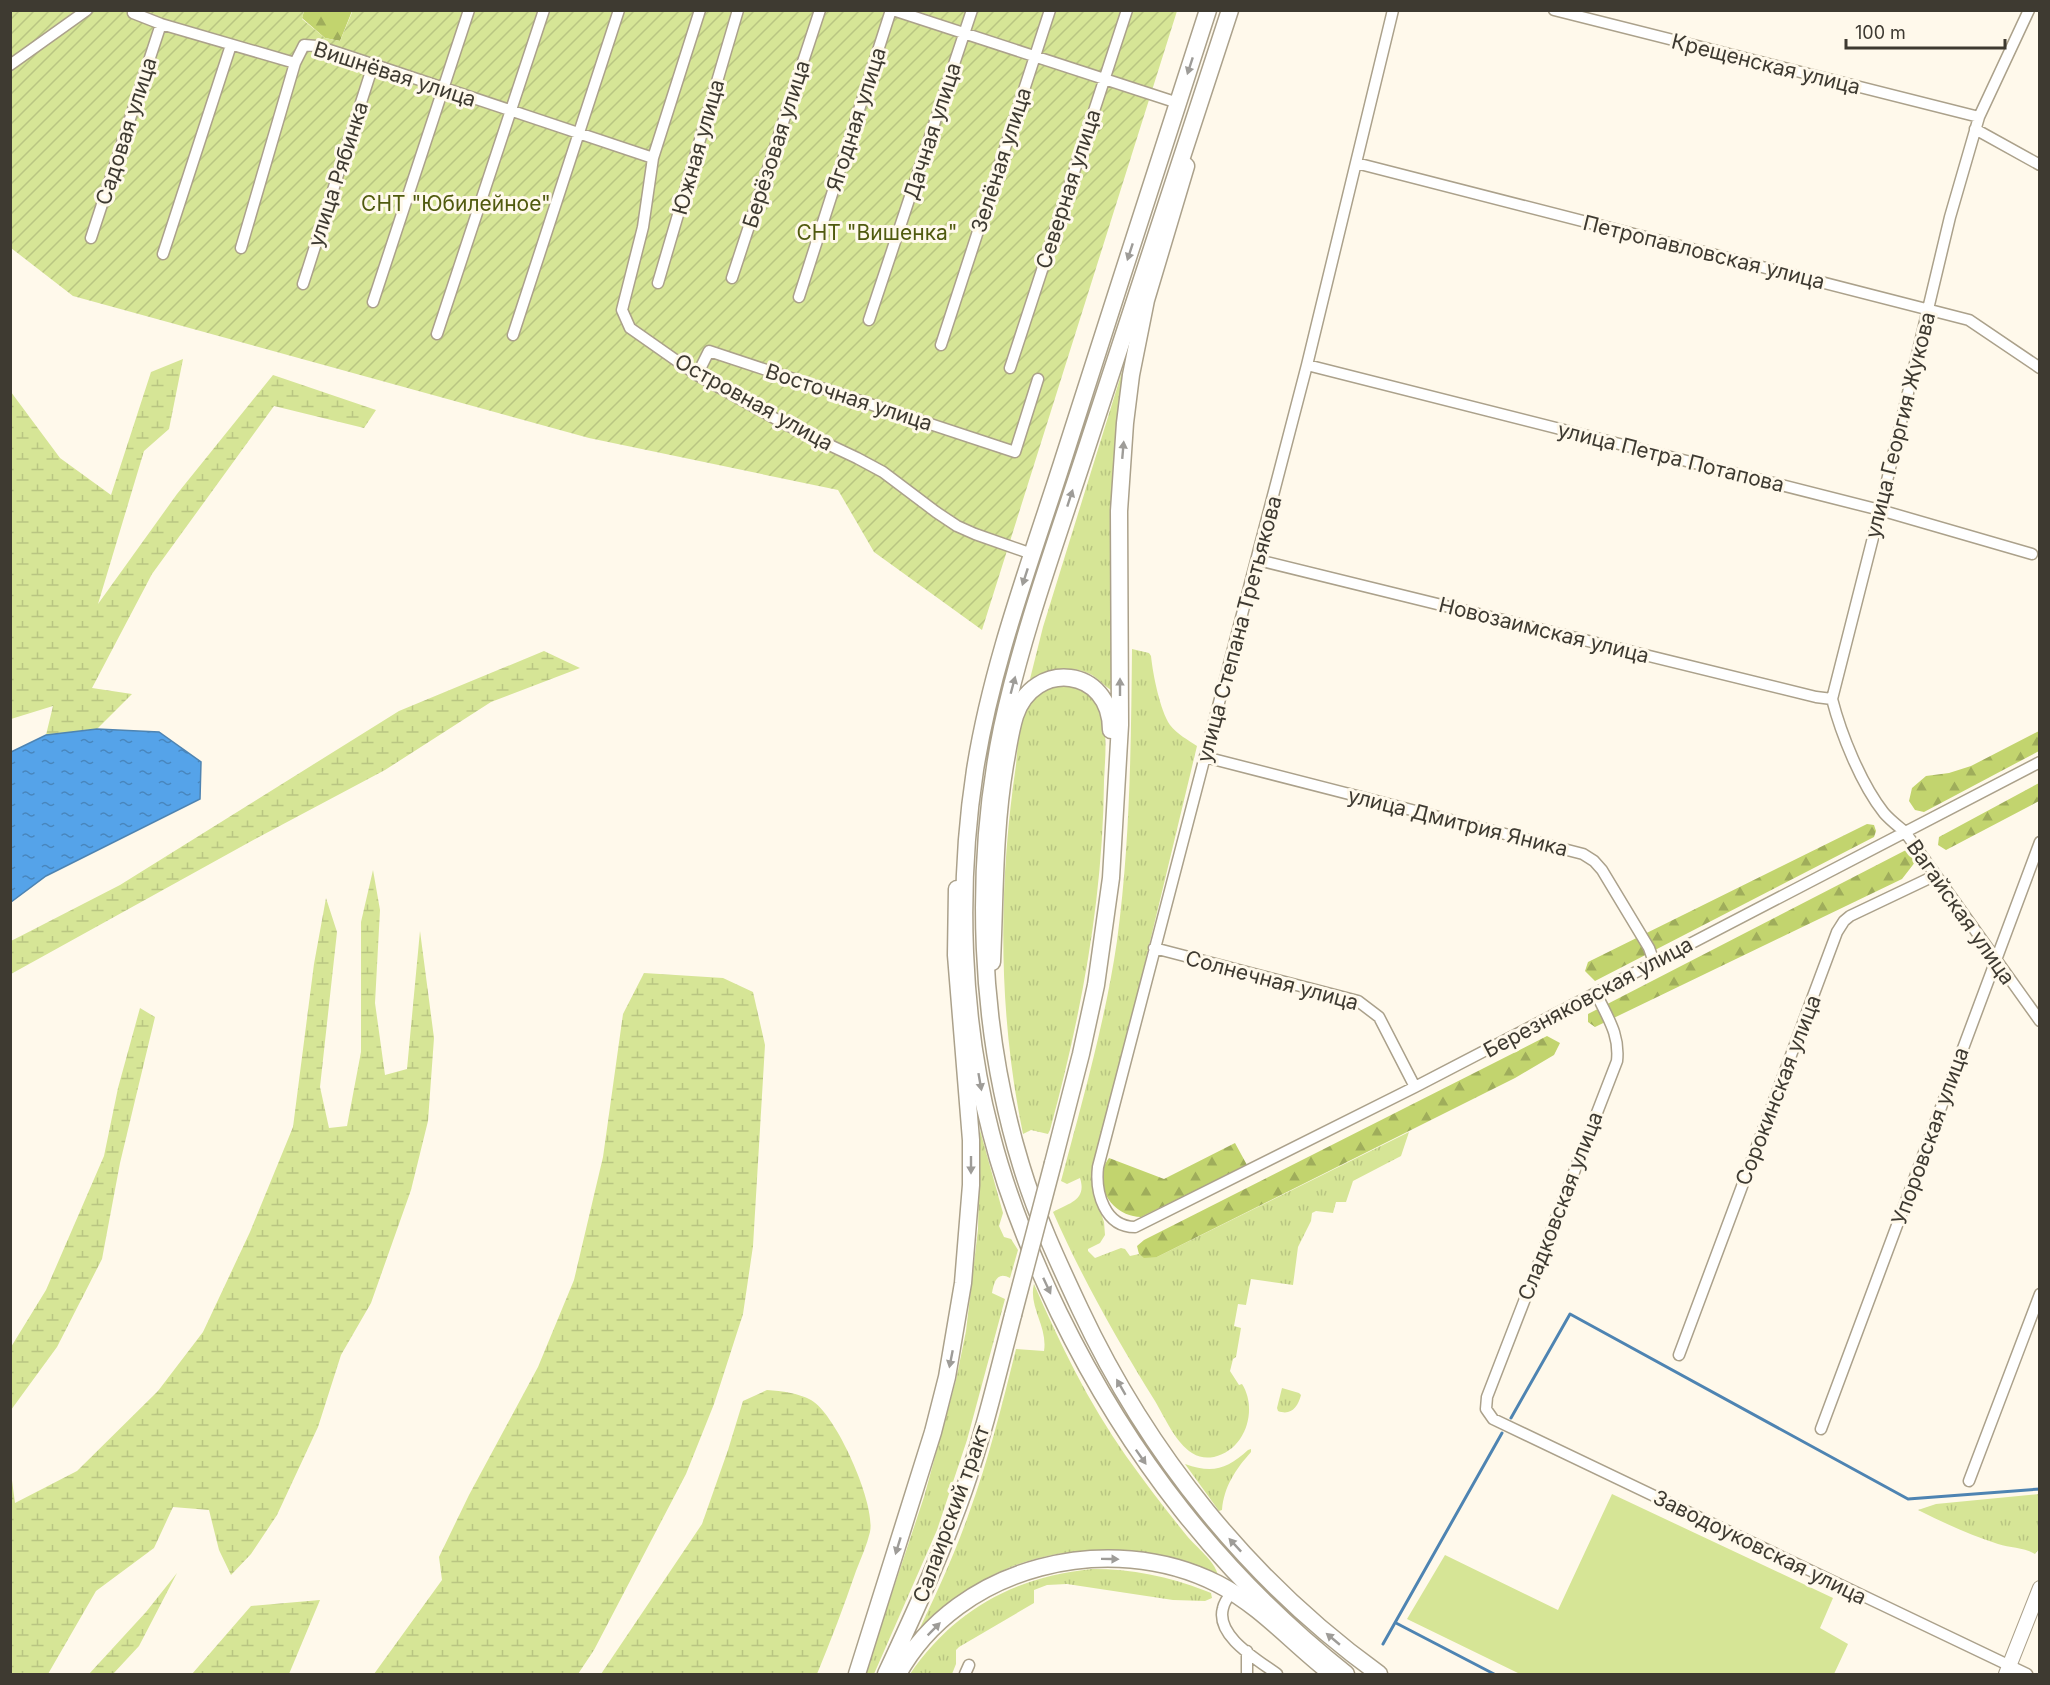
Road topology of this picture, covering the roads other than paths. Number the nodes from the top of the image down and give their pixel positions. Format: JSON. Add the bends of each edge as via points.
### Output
{"nodes":[{"id":1,"x":87,"y":10,"type":"edge"},
{"id":2,"x":469,"y":10,"type":"edge"},
{"id":3,"x":544,"y":10,"type":"edge"},
{"id":4,"x":619,"y":10,"type":"edge"},
{"id":5,"x":700,"y":10,"type":"edge"},
{"id":6,"x":738,"y":10,"type":"edge"},
{"id":7,"x":820,"y":10,"type":"edge"},
{"id":8,"x":892,"y":10,"type":"edge"},
{"id":9,"x":972,"y":10,"type":"edge"},
{"id":10,"x":1050,"y":10,"type":"edge"},
{"id":11,"x":1127,"y":10,"type":"edge"},
{"id":12,"x":1208,"y":10,"type":"edge"},
{"id":13,"x":1230,"y":10,"type":"edge"},
{"id":14,"x":1393,"y":10,"type":"edge"},
{"id":15,"x":1554,"y":10,"type":"edge"},
{"id":16,"x":2029,"y":10,"type":"edge"},
{"id":17,"x":133,"y":13,"type":"dead end"},
{"id":18,"x":161,"y":24,"type":"junction"},
{"id":19,"x":964,"y":33,"type":"junction"},
{"id":20,"x":231,"y":45,"type":"junction"},
{"id":21,"x":1035,"y":57,"type":"junction"},
{"id":22,"x":1214,"y":57,"type":"junction"},
{"id":23,"x":295,"y":63,"type":"junction"},
{"id":24,"x":10,"y":65,"type":"edge"},
{"id":25,"x":373,"y":65,"type":"junction"},
{"id":26,"x":1104,"y":79,"type":"junction"},
{"id":27,"x":444,"y":88,"type":"junction"},
{"id":28,"x":1178,"y":103,"type":"junction"},
{"id":29,"x":512,"y":111,"type":"junction"},
{"id":30,"x":1979,"y":117,"type":"junction"},
{"id":31,"x":1975,"y":129,"type":"junction"},
{"id":32,"x":578,"y":134,"type":"junction"},
{"id":33,"x":653,"y":159,"type":"junction"},
{"id":34,"x":1356,"y":163,"type":"junction"},
{"id":35,"x":2040,"y":165,"type":"edge"},
{"id":36,"x":91,"y":237,"type":"dead end"},
{"id":37,"x":241,"y":248,"type":"dead end"},
{"id":38,"x":163,"y":254,"type":"dead end"},
{"id":39,"x":732,"y":278,"type":"dead end"},
{"id":40,"x":658,"y":283,"type":"dead end"},
{"id":41,"x":303,"y":284,"type":"dead end"},
{"id":42,"x":799,"y":297,"type":"dead end"},
{"id":43,"x":373,"y":302,"type":"dead end"},
{"id":44,"x":1928,"y":309,"type":"junction"},
{"id":45,"x":869,"y":320,"type":"dead end"},
{"id":46,"x":437,"y":334,"type":"dead end"},
{"id":47,"x":513,"y":336,"type":"dead end"},
{"id":48,"x":941,"y":345,"type":"dead end"},
{"id":49,"x":1308,"y":365,"type":"junction"},
{"id":50,"x":1010,"y":368,"type":"dead end"},
{"id":51,"x":2040,"y":368,"type":"edge"},
{"id":52,"x":696,"y":375,"type":"junction"},
{"id":53,"x":1038,"y":379,"type":"dead end"},
{"id":54,"x":1880,"y":510,"type":"junction"},
{"id":55,"x":1032,"y":554,"type":"junction"},
{"id":56,"x":2032,"y":554,"type":"dead end"},
{"id":57,"x":1258,"y":560,"type":"junction"},
{"id":58,"x":1832,"y":699,"type":"junction"},
{"id":59,"x":1206,"y":757,"type":"junction"},
{"id":60,"x":2040,"y":762,"type":"edge"},
{"id":61,"x":974,"y":772,"type":"junction"},
{"id":62,"x":1905,"y":832,"type":"junction"},
{"id":63,"x":2040,"y":842,"type":"edge"},
{"id":64,"x":1113,"y":850,"type":"junction"},
{"id":65,"x":1934,"y":876,"type":"junction"},
{"id":66,"x":1154,"y":948,"type":"junction"},
{"id":67,"x":1996,"y":960,"type":"junction"},
{"id":68,"x":1654,"y":962,"type":"junction"},
{"id":69,"x":1596,"y":993,"type":"junction"},
{"id":70,"x":990,"y":1014,"type":"junction"},
{"id":71,"x":2040,"y":1021,"type":"edge"},
{"id":72,"x":1415,"y":1087,"type":"junction"},
{"id":73,"x":1135,"y":1227,"type":"joint"},
{"id":74,"x":2040,"y":1294,"type":"edge"},
{"id":75,"x":1679,"y":1355,"type":"dead end"},
{"id":76,"x":1493,"y":1419,"type":"joint"},
{"id":77,"x":1821,"y":1429,"type":"dead end"},
{"id":78,"x":1969,"y":1481,"type":"dead end"},
{"id":79,"x":2040,"y":1588,"type":"edge"},
{"id":80,"x":1232,"y":1592,"type":"junction"},
{"id":81,"x":1247,"y":1651,"type":"junction"},
{"id":82,"x":2008,"y":1670,"type":"edge"},
{"id":83,"x":857,"y":1674,"type":"edge"},
{"id":84,"x":886,"y":1674,"type":"edge"},
{"id":85,"x":898,"y":1674,"type":"edge"},
{"id":86,"x":1247,"y":1674,"type":"edge"},
{"id":87,"x":1277,"y":1674,"type":"edge"},
{"id":88,"x":1332,"y":1674,"type":"edge"},
{"id":89,"x":1346,"y":1674,"type":"edge"},
{"id":90,"x":1379,"y":1674,"type":"edge"},
{"id":91,"x":2027,"y":1674,"type":"edge"}],
"edges":[{"from":1,"to":24,"type":"street"},
{"from":2,"to":27,"type":"street"},
{"from":3,"to":29,"type":"street"},
{"from":4,"to":32,"type":"street"},
{"from":5,"to":33,"type":"street","name":"Островная улица"},
{"from":6,"to":40,"type":"street","name":"Южная улица"},
{"from":7,"to":39,"type":"street","name":"Берёзовая улица"},
{"from":8,"to":19,"type":"street"},
{"from":8,"to":42,"type":"street","name":"Ягодная улица"},
{"from":9,"to":19,"type":"street","name":"Дачная улица"},
{"from":10,"to":21,"type":"street","name":"Зелёная улица"},
{"from":11,"to":26,"type":"street","name":"Северная улица"},
{"from":12,"to":28,"type":"main road","one_way":true},
{"from":13,"to":22,"type":"main road"},
{"from":14,"to":34,"type":"street","name":"улица Степана Третьякова"},
{"from":15,"to":30,"type":"street","name":"Крещенская улица"},
{"from":16,"to":30,"type":"street","name":"улица Георгия Жукова"},
{"from":17,"to":18,"type":"street"},
{"from":18,"to":20,"type":"street"},
{"from":18,"to":36,"type":"street","name":"Садовая улица"},
{"from":19,"to":21,"type":"street"},
{"from":19,"to":45,"type":"street","name":"Дачная улица"},
{"from":20,"to":23,"type":"street"},
{"from":20,"to":38,"type":"street"},
{"from":21,"to":26,"type":"street"},
{"from":21,"to":48,"type":"street","name":"Зелёная улица"},
{"from":64,"to":22,"type":"main road","one_way":true,"via":[[1120,725],[1119,511],[1131,375],[1146,300]]},
{"from":70,"to":22,"type":"main road","one_way":true,"via":[[987,846],[994,774],[1008,700]]},
{"from":23,"to":25,"type":"street","name":"Вишнёвая улица","via":[[304,45]]},
{"from":23,"to":37,"type":"street","name":"Вишнёвая улица"},
{"from":25,"to":27,"type":"street","name":"Вишнёвая улица"},
{"from":25,"to":41,"type":"street","name":"улица Рябинка"},
{"from":26,"to":28,"type":"street"},
{"from":26,"to":50,"type":"street","name":"Северная улица"},
{"from":27,"to":29,"type":"street","name":"Вишнёвая улица"},
{"from":27,"to":43,"type":"street"},
{"from":28,"to":55,"type":"main road","one_way":true},
{"from":29,"to":32,"type":"street","name":"Вишнёвая улица"},
{"from":29,"to":46,"type":"street"},
{"from":30,"to":31,"type":"street","name":"улица Георгия Жукова"},
{"from":31,"to":35,"type":"street"},
{"from":31,"to":44,"type":"street","name":"улица Георгия Жукова"},
{"from":32,"to":33,"type":"street","name":"Вишнёвая улица"},
{"from":32,"to":47,"type":"street"},
{"from":33,"to":52,"type":"street","name":"Островная улица","via":[[643,226],[622,310],[630,328]]},
{"from":34,"to":44,"type":"street","name":"Петропавловская улица"},
{"from":34,"to":49,"type":"street","name":"улица Степана Третьякова"},
{"from":44,"to":51,"type":"street","name":"Петропавловская улица","via":[[1969,320]]},
{"from":44,"to":54,"type":"street","name":"улица Георгия Жукова"},
{"from":49,"to":54,"type":"street","name":"улица Петра Потапова"},
{"from":49,"to":57,"type":"street","name":"улица Степана Третьякова"},
{"from":52,"to":53,"type":"street","name":"Восточная улица","via":[[709,351],[1014,452]]},
{"from":52,"to":55,"type":"street","name":"Островная улица","via":[[883,472],[957,525]]},
{"from":54,"to":56,"type":"street","name":"улица Петра Потапова"},
{"from":54,"to":58,"type":"street","name":"улица Георгия Жукова"},
{"from":55,"to":61,"type":"main road","one_way":true,"via":[[989,696]]},
{"from":57,"to":58,"type":"street","name":"Новозаимская улица"},
{"from":57,"to":59,"type":"street","name":"улица Степана Третьякова"},
{"from":58,"to":62,"type":"street","name":"улица Георгия Жукова","via":[[1839,726],[1868,787],[1885,813]]},
{"from":59,"to":66,"type":"street","name":"улица Степана Третьякова"},
{"from":59,"to":68,"type":"street","name":"улица Дмитрия Яника","via":[[1583,854],[1602,870]]},
{"from":60,"to":62,"type":"street","name":"Березняковская улица"},
{"from":61,"to":83,"type":"main road","one_way":true,"via":[[958,868],[956,921],[971,1140],[963,1283],[933,1432]]},
{"from":61,"to":89,"type":"main road","one_way":true,"via":[[965,883],[967,983],[973,1035],[990,1130],[1036,1264],[1096,1384],[1181,1512],[1261,1601]]},
{"from":62,"to":65,"type":"street","name":"Вагайская улица"},
{"from":62,"to":68,"type":"street","name":"Березняковская улица"},
{"from":63,"to":67,"type":"street","name":"Упоровская улица"},
{"from":64,"to":70,"type":"main road","via":[[1108,709],[1097,690],[1082,680],[1065,677],[1044,681],[1027,694],[1018,709],[1003,777],[996,846]]},
{"from":64,"to":84,"type":"main road","name":"Салаирский тракт","bridge":true,"via":[[1096,985],[1081,1054],[980,1439],[939,1555]]},
{"from":65,"to":67,"type":"street","name":"Вагайская улица"},
{"from":65,"to":75,"type":"street","name":"Сорокинская улица","via":[[1850,916],[1837,932]]},
{"from":66,"to":72,"type":"street","name":"Солнечная улица","via":[[1358,1001],[1379,1017]]},
{"from":66,"to":73,"type":"street","name":"улица Степана Третьякова","via":[[1097,1174],[1100,1194],[1112,1219]]},
{"from":67,"to":71,"type":"street","name":"Вагайская улица"},
{"from":67,"to":77,"type":"street","name":"Упоровская улица"},
{"from":68,"to":69,"type":"street","name":"Березняковская улица"},
{"from":69,"to":72,"type":"street","name":"Березняковская улица"},
{"from":69,"to":76,"type":"street","name":"Сладковская улица","via":[[1618,1045],[1617,1061],[1487,1397],[1486,1409]]},
{"from":90,"to":70,"type":"main road","one_way":true,"via":[[1293,1604],[1226,1535],[1127,1398],[1091,1333],[1037,1210],[1010,1125]]},
{"from":72,"to":73,"type":"street","name":"Березняковская улица"},
{"from":74,"to":78,"type":"street"},
{"from":76,"to":82,"type":"street","name":"Заводоуковская улица"},
{"from":79,"to":82,"type":"street"},
{"from":80,"to":81,"type":"street","via":[[1223,1608],[1223,1626]]},
{"from":85,"to":80,"type":"main road","one_way":true,"via":[[935,1628],[971,1599],[1013,1576],[1054,1563],[1090,1559],[1147,1562],[1202,1577]]},
{"from":80,"to":88,"type":"main road"},
{"from":81,"to":86,"type":"street"},
{"from":81,"to":87,"type":"street"},
{"from":82,"to":91,"type":"street","name":"Заводоуковская улица"}]}
